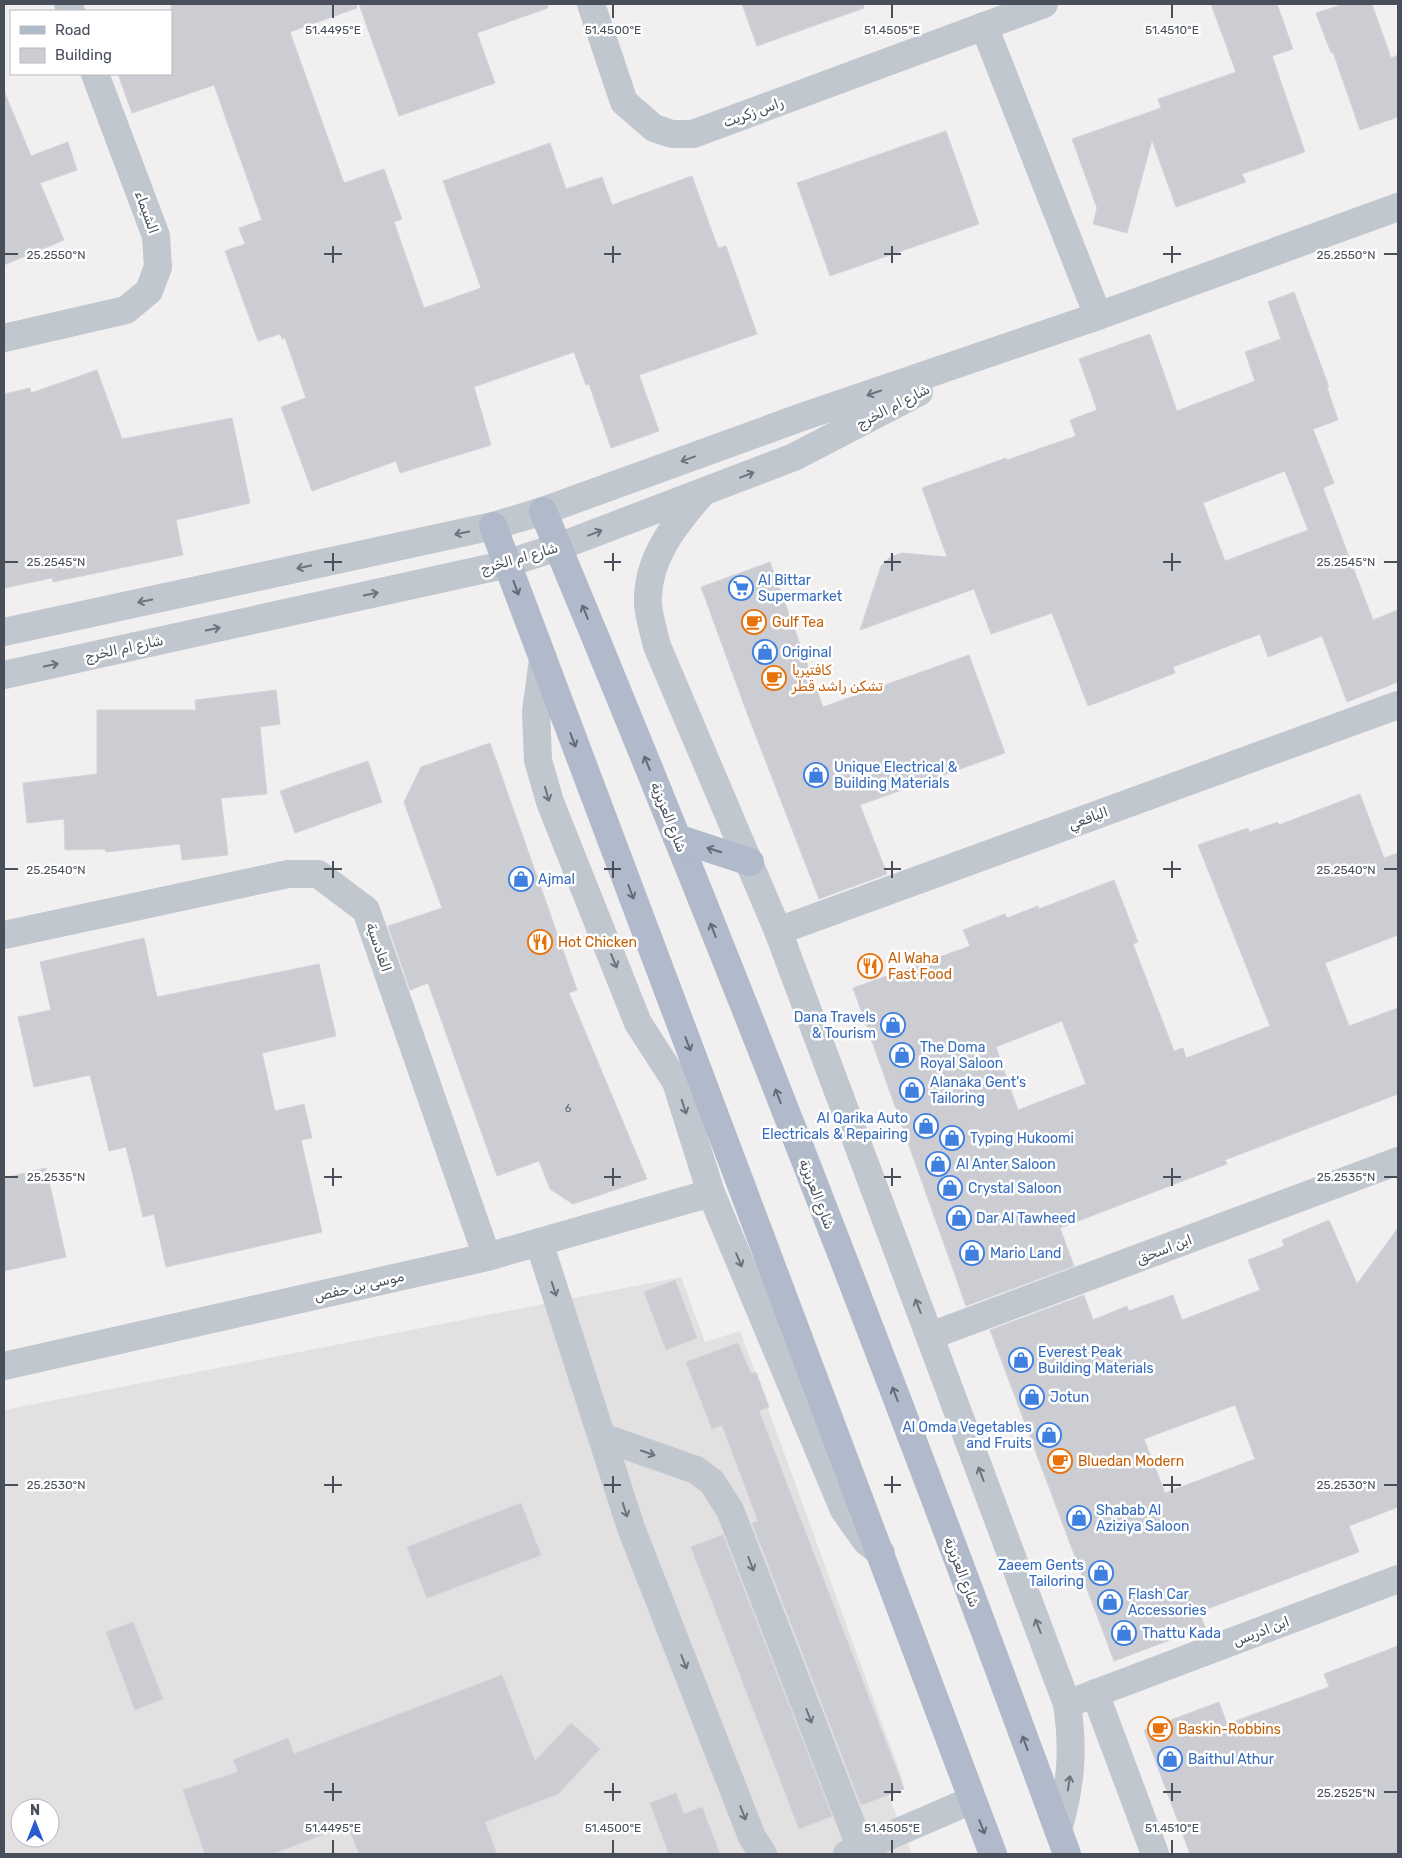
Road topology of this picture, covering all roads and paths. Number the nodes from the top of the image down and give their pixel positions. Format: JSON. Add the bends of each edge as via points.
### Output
{"nodes":[{"id":1,"x":591,"y":4,"type":"edge"},
{"id":2,"x":1044,"y":4,"type":"edge"},
{"id":3,"x":984,"y":26,"type":"junction"},
{"id":4,"x":95,"y":75,"type":"edge"},
{"id":5,"x":1398,"y":207,"type":"edge"},
{"id":6,"x":1098,"y":316,"type":"junction"},
{"id":7,"x":4,"y":338,"type":"edge"},
{"id":8,"x":1003,"y":350,"type":"junction"},
{"id":9,"x":703,"y":492,"type":"junction"},
{"id":10,"x":543,"y":511,"type":"junction"},
{"id":11,"x":493,"y":526,"type":"junction"},
{"id":12,"x":558,"y":547,"type":"junction"},
{"id":13,"x":507,"y":563,"type":"junction"},
{"id":14,"x":4,"y":632,"type":"edge"},
{"id":15,"x":543,"y":660,"type":"junction"},
{"id":16,"x":4,"y":675,"type":"edge"},
{"id":17,"x":1398,"y":705,"type":"edge"},
{"id":18,"x":678,"y":838,"type":"junction"},
{"id":19,"x":750,"y":862,"type":"junction"},
{"id":20,"x":778,"y":931,"type":"junction"},
{"id":21,"x":4,"y":935,"type":"edge"},
{"id":22,"x":1398,"y":1161,"type":"edge"},
{"id":23,"x":711,"y":1193,"type":"junction"},
{"id":24,"x":539,"y":1242,"type":"junction"},
{"id":25,"x":487,"y":1257,"type":"junction"},
{"id":26,"x":930,"y":1336,"type":"junction"},
{"id":27,"x":4,"y":1366,"type":"edge"},
{"id":28,"x":602,"y":1437,"type":"junction"},
{"id":29,"x":880,"y":1553,"type":"junction"},
{"id":30,"x":1398,"y":1580,"type":"edge"},
{"id":31,"x":1095,"y":1693,"type":"junction"},
{"id":32,"x":1067,"y":1704,"type":"junction"},
{"id":33,"x":972,"y":1800,"type":"junction"},
{"id":34,"x":1062,"y":1842,"type":"edge"},
{"id":35,"x":854,"y":1852,"type":"edge"},
{"id":36,"x":763,"y":1854,"type":"edge"},
{"id":37,"x":993,"y":1854,"type":"edge"},
{"id":38,"x":1155,"y":1854,"type":"edge"}],
"edges":[{"from":1,"to":3,"type":"street","name":"راس زكريت","via":[[624,102],[654,128],[672,134],[693,134]]},
{"from":2,"to":3,"type":"street","name":"راس زكريت"},
{"from":3,"to":6,"type":"street"},
{"from":4,"to":7,"type":"street","name":"الشيماء","via":[[156,236],[158,267],[149,291],[126,310]]},
{"from":5,"to":6,"type":"street","name":"شارع ام الخرج"},
{"from":6,"to":8,"type":"street","name":"شارع ام الخرج"},
{"from":9,"to":8,"type":"street","name":"شارع ام الخرج","one_way":true,"via":[[794,457]]},
{"from":8,"to":10,"type":"street","name":"شارع ام الخرج","one_way":true,"via":[[802,417]]},
{"from":12,"to":9,"type":"street","name":"شارع ام الخرج","one_way":true},
{"from":9,"to":19,"type":"street","via":[[672,528],[653,565],[648,604],[657,646]]},
{"from":10,"to":11,"type":"street","name":"شارع ام الخرج"},
{"from":10,"to":12,"type":"main road","name":"شارع العزيزية"},
{"from":11,"to":13,"type":"main road"},
{"from":11,"to":14,"type":"street","name":"شارع ام الخرج","one_way":true},
{"from":12,"to":13,"type":"street","name":"شارع ام الخرج"},
{"from":18,"to":12,"type":"main road","name":"شارع العزيزية","one_way":true},
{"from":13,"to":15,"type":"main road","one_way":true},
{"from":16,"to":13,"type":"street","name":"شارع ام الخرج","one_way":true},
{"from":15,"to":23,"type":"street","one_way":true,"via":[[536,711],[538,760],[550,802],[638,1023],[676,1082]]},
{"from":15,"to":29,"type":"main road","one_way":true},
{"from":17,"to":20,"type":"street","name":"اليافعي"},
{"from":19,"to":18,"type":"main road","one_way":true},
{"from":34,"to":18,"type":"main road","name":"شارع العزيزية","one_way":true,"via":[[884,1365]]},
{"from":19,"to":20,"type":"street"},
{"from":26,"to":20,"type":"street","one_way":true},
{"from":21,"to":25,"type":"street","name":"القادسية","via":[[288,874],[318,874],[366,910]]},
{"from":22,"to":26,"type":"street","name":"ابن اسحق"},
{"from":23,"to":24,"type":"street","name":"موسى بن حفص"},
{"from":23,"to":29,"type":"street","one_way":true,"via":[[844,1510],[866,1541]]},
{"from":24,"to":25,"type":"street","name":"موسى بن حفص"},
{"from":24,"to":28,"type":"street","one_way":true},
{"from":25,"to":27,"type":"street","name":"موسى بن حفص"},
{"from":32,"to":26,"type":"street","one_way":true},
{"from":28,"to":35,"type":"street","one_way":true,"via":[[696,1470],[712,1482],[726,1503]]},
{"from":28,"to":36,"type":"street","one_way":true,"via":[[631,1528],[752,1836]]},
{"from":29,"to":33,"type":"main road"},
{"from":30,"to":31,"type":"street","name":"ابن ادريس"},
{"from":31,"to":32,"type":"street","name":"ابن ادريس"},
{"from":31,"to":38,"type":"street"},
{"from":34,"to":32,"type":"street","one_way":true,"via":[[1072,1768]]},
{"from":33,"to":35,"type":"street"},
{"from":33,"to":37,"type":"main road","one_way":true}]}
